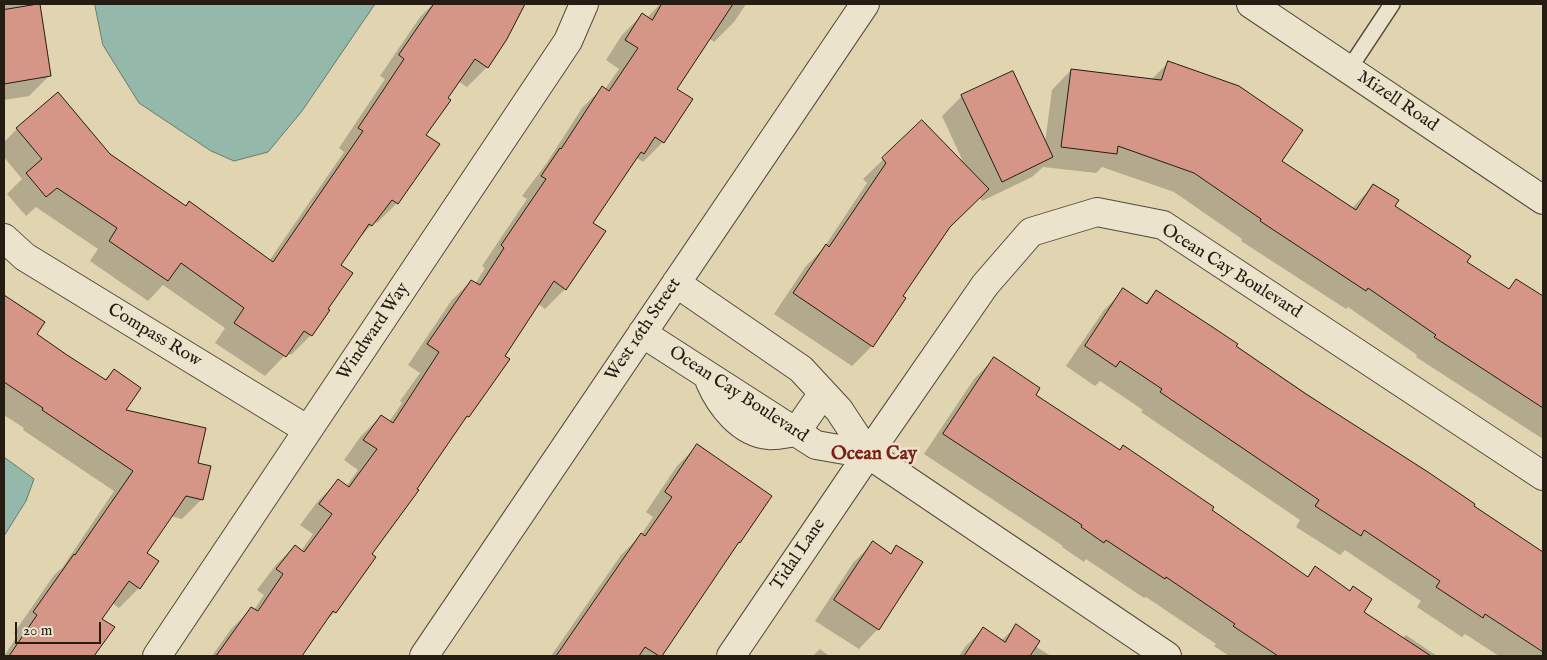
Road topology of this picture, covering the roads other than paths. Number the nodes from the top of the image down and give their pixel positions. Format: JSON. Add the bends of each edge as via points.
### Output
{"nodes":[{"id":1,"x":584,"y":4,"type":"edge"},
{"id":2,"x":865,"y":4,"type":"edge"},
{"id":3,"x":1251,"y":4,"type":"edge"},
{"id":4,"x":1392,"y":4,"type":"edge"},
{"id":5,"x":1349,"y":69,"type":"junction"},
{"id":6,"x":1543,"y":200,"type":"edge"},
{"id":7,"x":4,"y":238,"type":"edge"},
{"id":8,"x":676,"y":283,"type":"junction"},
{"id":9,"x":642,"y":333,"type":"junction"},
{"id":10,"x":823,"y":393,"type":"junction"},
{"id":11,"x":308,"y":430,"type":"junction"},
{"id":12,"x":796,"y":432,"type":"junction"},
{"id":13,"x":868,"y":454,"type":"junction"},
{"id":14,"x":1543,"y":476,"type":"edge"},
{"id":15,"x":157,"y":656,"type":"edge"},
{"id":16,"x":424,"y":656,"type":"edge"},
{"id":17,"x":731,"y":656,"type":"edge"},
{"id":18,"x":1167,"y":656,"type":"edge"}],
"edges":[{"from":1,"to":11,"type":"street","name":"Windward Way","via":[[568,41]]},
{"from":2,"to":8,"type":"street","name":"West 16th Street"},
{"from":3,"to":5,"type":"street","name":"Mizell Road"},
{"from":4,"to":5,"type":"lane"},
{"from":5,"to":6,"type":"street","name":"Mizell Road"},
{"from":7,"to":11,"type":"street","name":"Compass Row","via":[[25,257]]},
{"from":8,"to":9,"type":"street","name":"West 16th Street"},
{"from":8,"to":10,"type":"street","name":"Ocean Cay Boulevard","via":[[800,369]]},
{"from":9,"to":12,"type":"street","name":"Ocean Cay Boulevard"},
{"from":9,"to":16,"type":"street","name":"West 16th Street"},
{"from":10,"to":12,"type":"street"},
{"from":10,"to":13,"type":"street","name":"Ocean Cay Boulevard","via":[[839,410]]},
{"from":11,"to":15,"type":"street","name":"Windward Way"},
{"from":12,"to":13,"type":"street","name":"Ocean Cay Boulevard","via":[[816,445]]},
{"from":13,"to":14,"type":"street","name":"Ocean Cay Boulevard","via":[[985,285],[1031,232],[1097,212],[1163,225]]},
{"from":13,"to":17,"type":"street","name":"Tidal Lane"},
{"from":13,"to":18,"type":"street","name":"Ocean Cay Boulevard"}]}
